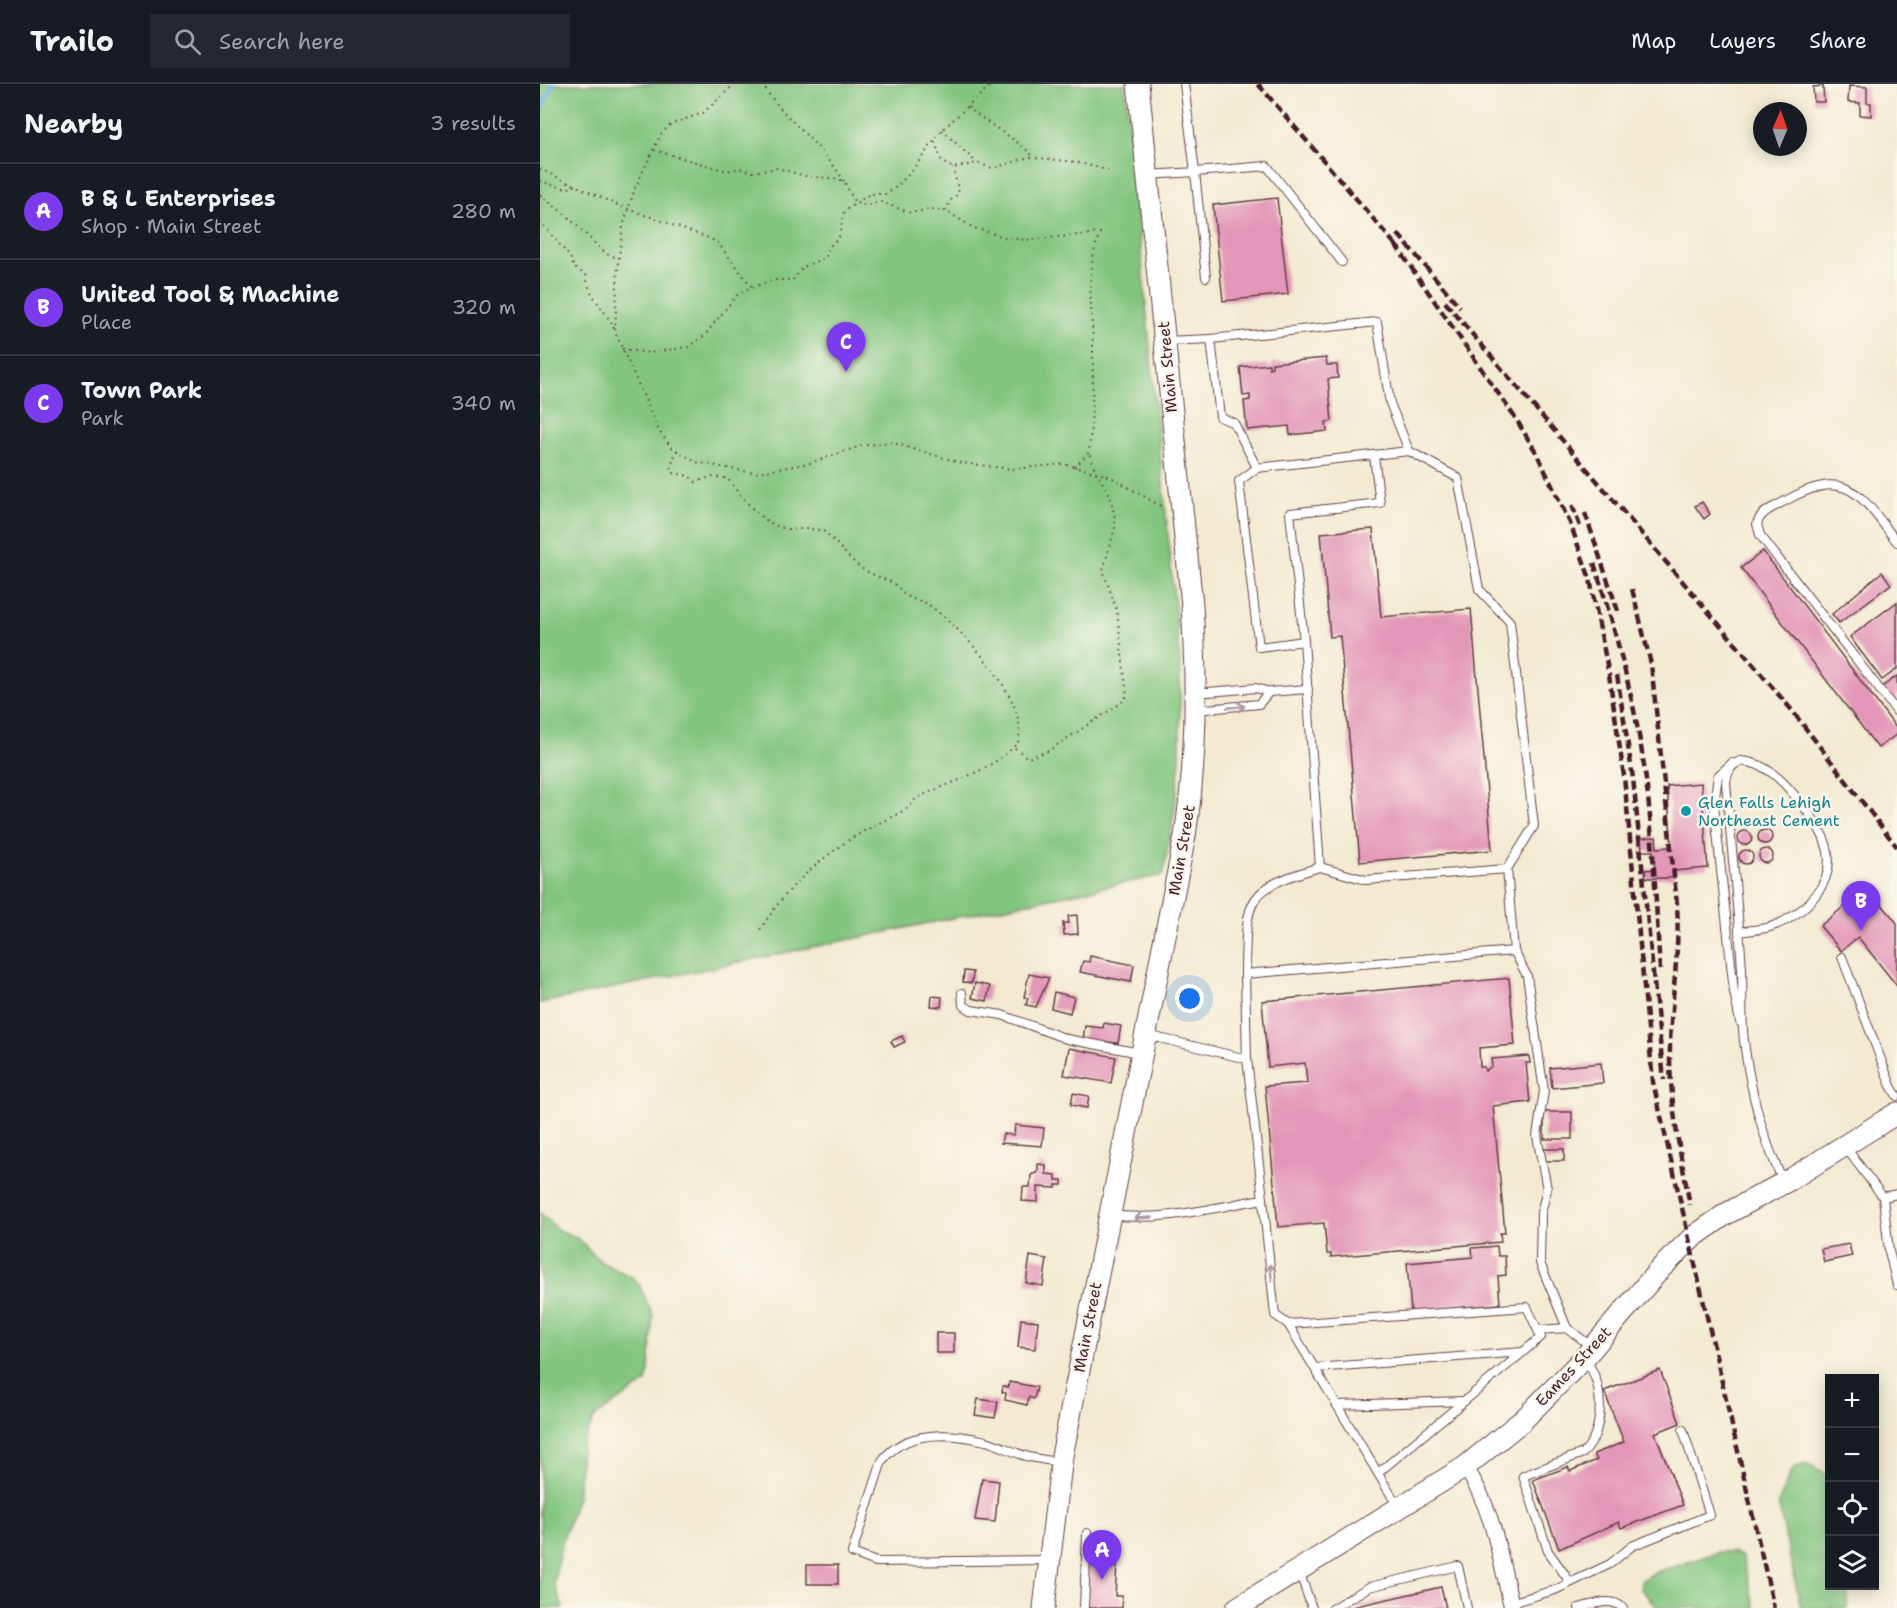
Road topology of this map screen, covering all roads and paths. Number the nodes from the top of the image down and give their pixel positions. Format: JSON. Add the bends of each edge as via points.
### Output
{"nodes":[{"id":1,"x":735,"y":84,"type":"edge"},
{"id":2,"x":762,"y":84,"type":"edge"},
{"id":3,"x":992,"y":84,"type":"edge"},
{"id":4,"x":1138,"y":84,"type":"edge"},
{"id":5,"x":1184,"y":84,"type":"edge"},
{"id":6,"x":968,"y":107,"type":"junction"},
{"id":7,"x":942,"y":130,"type":"junction"},
{"id":8,"x":934,"y":142,"type":"junction"},
{"id":9,"x":653,"y":149,"type":"junction"},
{"id":10,"x":1034,"y":157,"type":"junction"},
{"id":11,"x":977,"y":163,"type":"junction"},
{"id":12,"x":953,"y":168,"type":"junction"},
{"id":13,"x":540,"y":169,"type":"edge"},
{"id":14,"x":1111,"y":171,"type":"dead end"},
{"id":15,"x":1194,"y":172,"type":"junction"},
{"id":16,"x":1148,"y":175,"type":"junction"},
{"id":17,"x":540,"y":181,"type":"edge"},
{"id":18,"x":844,"y":183,"type":"junction"},
{"id":19,"x":577,"y":185,"type":"junction"},
{"id":20,"x":540,"y":195,"type":"edge"},
{"id":21,"x":855,"y":202,"type":"junction"},
{"id":22,"x":629,"y":209,"type":"junction"},
{"id":23,"x":946,"y":211,"type":"junction"},
{"id":24,"x":540,"y":221,"type":"edge"},
{"id":25,"x":618,"y":258,"type":"junction"},
{"id":26,"x":1342,"y":262,"type":"dead end"},
{"id":27,"x":1206,"y":277,"type":"dead end"},
{"id":28,"x":753,"y":288,"type":"junction"},
{"id":29,"x":615,"y":332,"type":"junction"},
{"id":30,"x":1211,"y":339,"type":"junction"},
{"id":31,"x":1165,"y":342,"type":"junction"},
{"id":32,"x":622,"y":349,"type":"junction"},
{"id":33,"x":677,"y":450,"type":"junction"},
{"id":34,"x":1409,"y":451,"type":"junction"},
{"id":35,"x":1089,"y":452,"type":"junction"},
{"id":36,"x":1374,"y":456,"type":"junction"},
{"id":37,"x":1075,"y":467,"type":"junction"},
{"id":38,"x":1257,"y":468,"type":"junction"},
{"id":39,"x":1096,"y":472,"type":"junction"},
{"id":40,"x":1182,"y":519,"type":"junction"},
{"id":41,"x":1897,"y":542,"type":"edge"},
{"id":42,"x":1304,"y":641,"type":"junction"},
{"id":43,"x":1308,"y":689,"type":"junction"},
{"id":44,"x":1269,"y":692,"type":"junction"},
{"id":45,"x":1196,"y":702,"type":"junction"},
{"id":46,"x":1897,"y":712,"type":"edge"},
{"id":47,"x":1014,"y":747,"type":"junction"},
{"id":48,"x":1740,"y":761,"type":"junction"},
{"id":49,"x":1320,"y":867,"type":"junction"},
{"id":50,"x":1507,"y":869,"type":"junction"},
{"id":51,"x":760,"y":930,"type":"dead end"},
{"id":52,"x":1739,"y":932,"type":"junction"},
{"id":53,"x":1514,"y":951,"type":"junction"},
{"id":54,"x":1842,"y":957,"type":"dead end"},
{"id":55,"x":1245,"y":974,"type":"junction"},
{"id":56,"x":962,"y":993,"type":"dead end"},
{"id":57,"x":1744,"y":1041,"type":"junction"},
{"id":58,"x":1143,"y":1044,"type":"junction"},
{"id":59,"x":1247,"y":1059,"type":"junction"},
{"id":60,"x":1897,"y":1096,"type":"edge"},
{"id":61,"x":1897,"y":1113,"type":"edge"},
{"id":62,"x":1845,"y":1146,"type":"junction"},
{"id":63,"x":1784,"y":1182,"type":"junction"},
{"id":64,"x":1897,"y":1194,"type":"edge"},
{"id":65,"x":1883,"y":1197,"type":"junction"},
{"id":66,"x":1263,"y":1199,"type":"junction"},
{"id":67,"x":1109,"y":1215,"type":"junction"},
{"id":68,"x":1897,"y":1286,"type":"edge"},
{"id":69,"x":1288,"y":1324,"type":"junction"},
{"id":70,"x":1567,"y":1328,"type":"junction"},
{"id":71,"x":1538,"y":1330,"type":"junction"},
{"id":72,"x":1523,"y":1352,"type":"junction"},
{"id":73,"x":1588,"y":1353,"type":"junction"},
{"id":74,"x":1315,"y":1368,"type":"junction"},
{"id":75,"x":1464,"y":1401,"type":"junction"},
{"id":76,"x":1337,"y":1405,"type":"junction"},
{"id":77,"x":1683,"y":1430,"type":"dead end"},
{"id":78,"x":1061,"y":1462,"type":"junction"},
{"id":79,"x":1465,"y":1467,"type":"junction"},
{"id":80,"x":1378,"y":1473,"type":"junction"},
{"id":81,"x":1400,"y":1509,"type":"junction"},
{"id":82,"x":1087,"y":1533,"type":"dead end"},
{"id":83,"x":1048,"y":1560,"type":"junction"},
{"id":84,"x":1299,"y":1571,"type":"junction"},
{"id":85,"x":1570,"y":1582,"type":"junction"},
{"id":86,"x":1508,"y":1606,"type":"edge"},
{"id":87,"x":1044,"y":1608,"type":"edge"},
{"id":88,"x":1084,"y":1608,"type":"edge"},
{"id":89,"x":1237,"y":1608,"type":"edge"},
{"id":90,"x":1312,"y":1608,"type":"edge"},
{"id":91,"x":1333,"y":1608,"type":"edge"},
{"id":92,"x":1467,"y":1608,"type":"edge"},
{"id":93,"x":1579,"y":1608,"type":"edge"},
{"id":94,"x":1623,"y":1608,"type":"edge"}],
"edges":[{"from":1,"to":9,"type":"path","via":[[703,113],[671,124]]},
{"from":2,"to":18,"type":"path","via":[[784,115],[832,161]]},
{"from":3,"to":6,"type":"path"},
{"from":4,"to":16,"type":"main road","name":"Main Street"},
{"from":5,"to":15,"type":"lane"},
{"from":6,"to":7,"type":"path"},
{"from":6,"to":10,"type":"path","via":[[987,124],[1020,142]]},
{"from":7,"to":8,"type":"path"},
{"from":7,"to":11,"type":"path"},
{"from":8,"to":12,"type":"path","via":[[942,162]]},
{"from":8,"to":21,"type":"path","via":[[889,193],[870,194]]},
{"from":9,"to":18,"type":"path","via":[[727,171],[777,168]]},
{"from":9,"to":22,"type":"path"},
{"from":10,"to":11,"type":"path","via":[[992,168]]},
{"from":10,"to":14,"type":"path"},
{"from":11,"to":12,"type":"path"},
{"from":12,"to":23,"type":"path","via":[[959,193]]},
{"from":13,"to":19,"type":"path"},
{"from":15,"to":16,"type":"lane"},
{"from":15,"to":26,"type":"lane","via":[[1267,166]]},
{"from":15,"to":27,"type":"lane"},
{"from":16,"to":31,"type":"main road","name":"Main Street"},
{"from":17,"to":19,"type":"path","via":[[567,189]]},
{"from":18,"to":21,"type":"path"},
{"from":19,"to":22,"type":"path"},
{"from":20,"to":25,"type":"path","via":[[606,254]]},
{"from":21,"to":23,"type":"path","via":[[885,202],[911,213]]},
{"from":21,"to":28,"type":"path","via":[[844,210],[839,237],[826,257],[803,267],[793,280],[772,280]]},
{"from":22,"to":25,"type":"path"},
{"from":22,"to":28,"type":"path","via":[[718,243]]},
{"from":23,"to":35,"type":"path","via":[[974,228],[1025,240],[1100,232],[1089,274],[1093,353]]},
{"from":24,"to":29,"type":"path","via":[[570,257],[574,268],[586,275],[588,291],[609,315]]},
{"from":25,"to":29,"type":"path"},
{"from":28,"to":32,"type":"path","via":[[736,296],[696,343],[649,353]]},
{"from":29,"to":32,"type":"path"},
{"from":30,"to":31,"type":"lane"},
{"from":30,"to":34,"type":"lane","via":[[1377,322],[1390,404]]},
{"from":30,"to":38,"type":"lane","via":[[1221,417],[1234,423]]},
{"from":31,"to":40,"type":"main road","name":"Main Street"},
{"from":32,"to":33,"type":"path","via":[[659,431]]},
{"from":33,"to":37,"type":"path","via":[[696,462],[754,473],[890,442],[961,463],[1013,469],[1063,464]]},
{"from":33,"to":47,"type":"path","via":[[671,466],[674,473],[696,482],[710,477],[727,478],[745,503],[780,528],[825,532],[862,568],[947,618],[971,640],[1011,696],[1020,726]]},
{"from":34,"to":36,"type":"lane"},
{"from":34,"to":50,"type":"lane","via":[[1458,478],[1479,589],[1510,622],[1534,826]]},
{"from":35,"to":37,"type":"path"},
{"from":35,"to":39,"type":"path"},
{"from":36,"to":38,"type":"lane"},
{"from":36,"to":42,"type":"lane","via":[[1380,503],[1290,513]]},
{"from":37,"to":39,"type":"path"},
{"from":38,"to":42,"type":"lane","via":[[1239,481],[1259,646]]},
{"from":39,"to":40,"type":"path"},
{"from":39,"to":47,"type":"path","via":[[1110,495],[1115,518],[1103,570],[1117,611],[1127,696],[1034,757],[1024,757]]},
{"from":40,"to":45,"type":"main road","name":"Main Street","via":[[1192,605]]},
{"from":41,"to":46,"type":"lane","via":[[1860,496],[1832,484],[1803,491],[1764,513],[1757,524],[1760,534]]},
{"from":42,"to":43,"type":"lane"},
{"from":43,"to":44,"type":"lane"},
{"from":43,"to":49,"type":"lane"},
{"from":44,"to":45,"type":"lane","via":[[1256,688]]},
{"from":45,"to":44,"type":"lane","one_way":true,"via":[[1259,704]]},
{"from":45,"to":58,"type":"main road","name":"Main Street","via":[[1189,806]]},
{"from":47,"to":51,"type":"path","via":[[968,778],[917,798],[850,840],[786,891]]},
{"from":48,"to":52,"type":"lane","via":[[1731,768],[1726,780]]},
{"from":48,"to":52,"type":"lane","via":[[1762,766],[1785,784],[1820,828],[1829,859],[1822,887],[1797,913],[1770,927]]},
{"from":48,"to":57,"type":"lane","via":[[1720,773],[1714,804],[1734,992]]},
{"from":49,"to":50,"type":"lane","via":[[1366,880]]},
{"from":49,"to":55,"type":"lane","via":[[1278,879],[1258,894],[1246,921]]},
{"from":50,"to":53,"type":"lane"},
{"from":52,"to":57,"type":"lane"},
{"from":53,"to":55,"type":"lane"},
{"from":53,"to":70,"type":"lane","via":[[1527,976],[1544,1091],[1537,1136],[1547,1189],[1541,1213],[1540,1263]]},
{"from":54,"to":60,"type":"lane"},
{"from":55,"to":59,"type":"lane"},
{"from":56,"to":58,"type":"lane","via":[[963,1005],[970,1010],[1002,1015],[1067,1039]]},
{"from":57,"to":63,"type":"lane","via":[[1757,1113],[1769,1152]]},
{"from":58,"to":59,"type":"lane"},
{"from":58,"to":67,"type":"main road","name":"Main Street"},
{"from":59,"to":66,"type":"lane"},
{"from":61,"to":62,"type":"main road","name":"Eames Street"},
{"from":62,"to":63,"type":"main road","name":"Eames Street"},
{"from":62,"to":65,"type":"lane"},
{"from":63,"to":73,"type":"main road","name":"Eames Street","via":[[1693,1237]]},
{"from":64,"to":65,"type":"lane"},
{"from":65,"to":68,"type":"lane"},
{"from":66,"to":67,"type":"lane","one_way":true,"via":[[1171,1216]]},
{"from":69,"to":66,"type":"lane","one_way":true,"via":[[1275,1315]]},
{"from":67,"to":78,"type":"main road","name":"Main Street"},
{"from":69,"to":71,"type":"lane","via":[[1527,1307]]},
{"from":69,"to":74,"type":"lane"},
{"from":70,"to":71,"type":"lane"},
{"from":70,"to":73,"type":"lane"},
{"from":71,"to":72,"type":"lane","via":[[1541,1337]]},
{"from":72,"to":74,"type":"lane"},
{"from":72,"to":75,"type":"lane"},
{"from":73,"to":79,"type":"main road","name":"Eames Street","via":[[1523,1420]]},
{"from":73,"to":85,"type":"lane","via":[[1598,1390],[1595,1434],[1590,1446],[1583,1453],[1523,1476],[1548,1551]]},
{"from":74,"to":76,"type":"lane"},
{"from":75,"to":76,"type":"lane"},
{"from":75,"to":80,"type":"lane"},
{"from":76,"to":80,"type":"lane"},
{"from":77,"to":85,"type":"lane","via":[[1710,1515],[1632,1546],[1610,1564]]},
{"from":78,"to":83,"type":"main road","name":"Main Street"},
{"from":78,"to":83,"type":"lane","via":[[939,1434],[907,1442],[890,1450],[882,1461],[852,1553],[876,1562]]},
{"from":79,"to":81,"type":"main road","name":"Eames Street"},
{"from":79,"to":86,"type":"street","via":[[1490,1513]]},
{"from":80,"to":81,"type":"lane"},
{"from":81,"to":84,"type":"main road","name":"Eames Street"},
{"from":82,"to":88,"type":"lane"},
{"from":83,"to":87,"type":"main road","name":"Main Street"},
{"from":84,"to":89,"type":"main road","name":"Eames Street"},
{"from":84,"to":90,"type":"lane"},
{"from":85,"to":86,"type":"lane"},
{"from":91,"to":92,"type":"lane","via":[[1369,1587],[1458,1566]]},
{"from":93,"to":94,"type":"lane","via":[[1611,1601]]}]}
